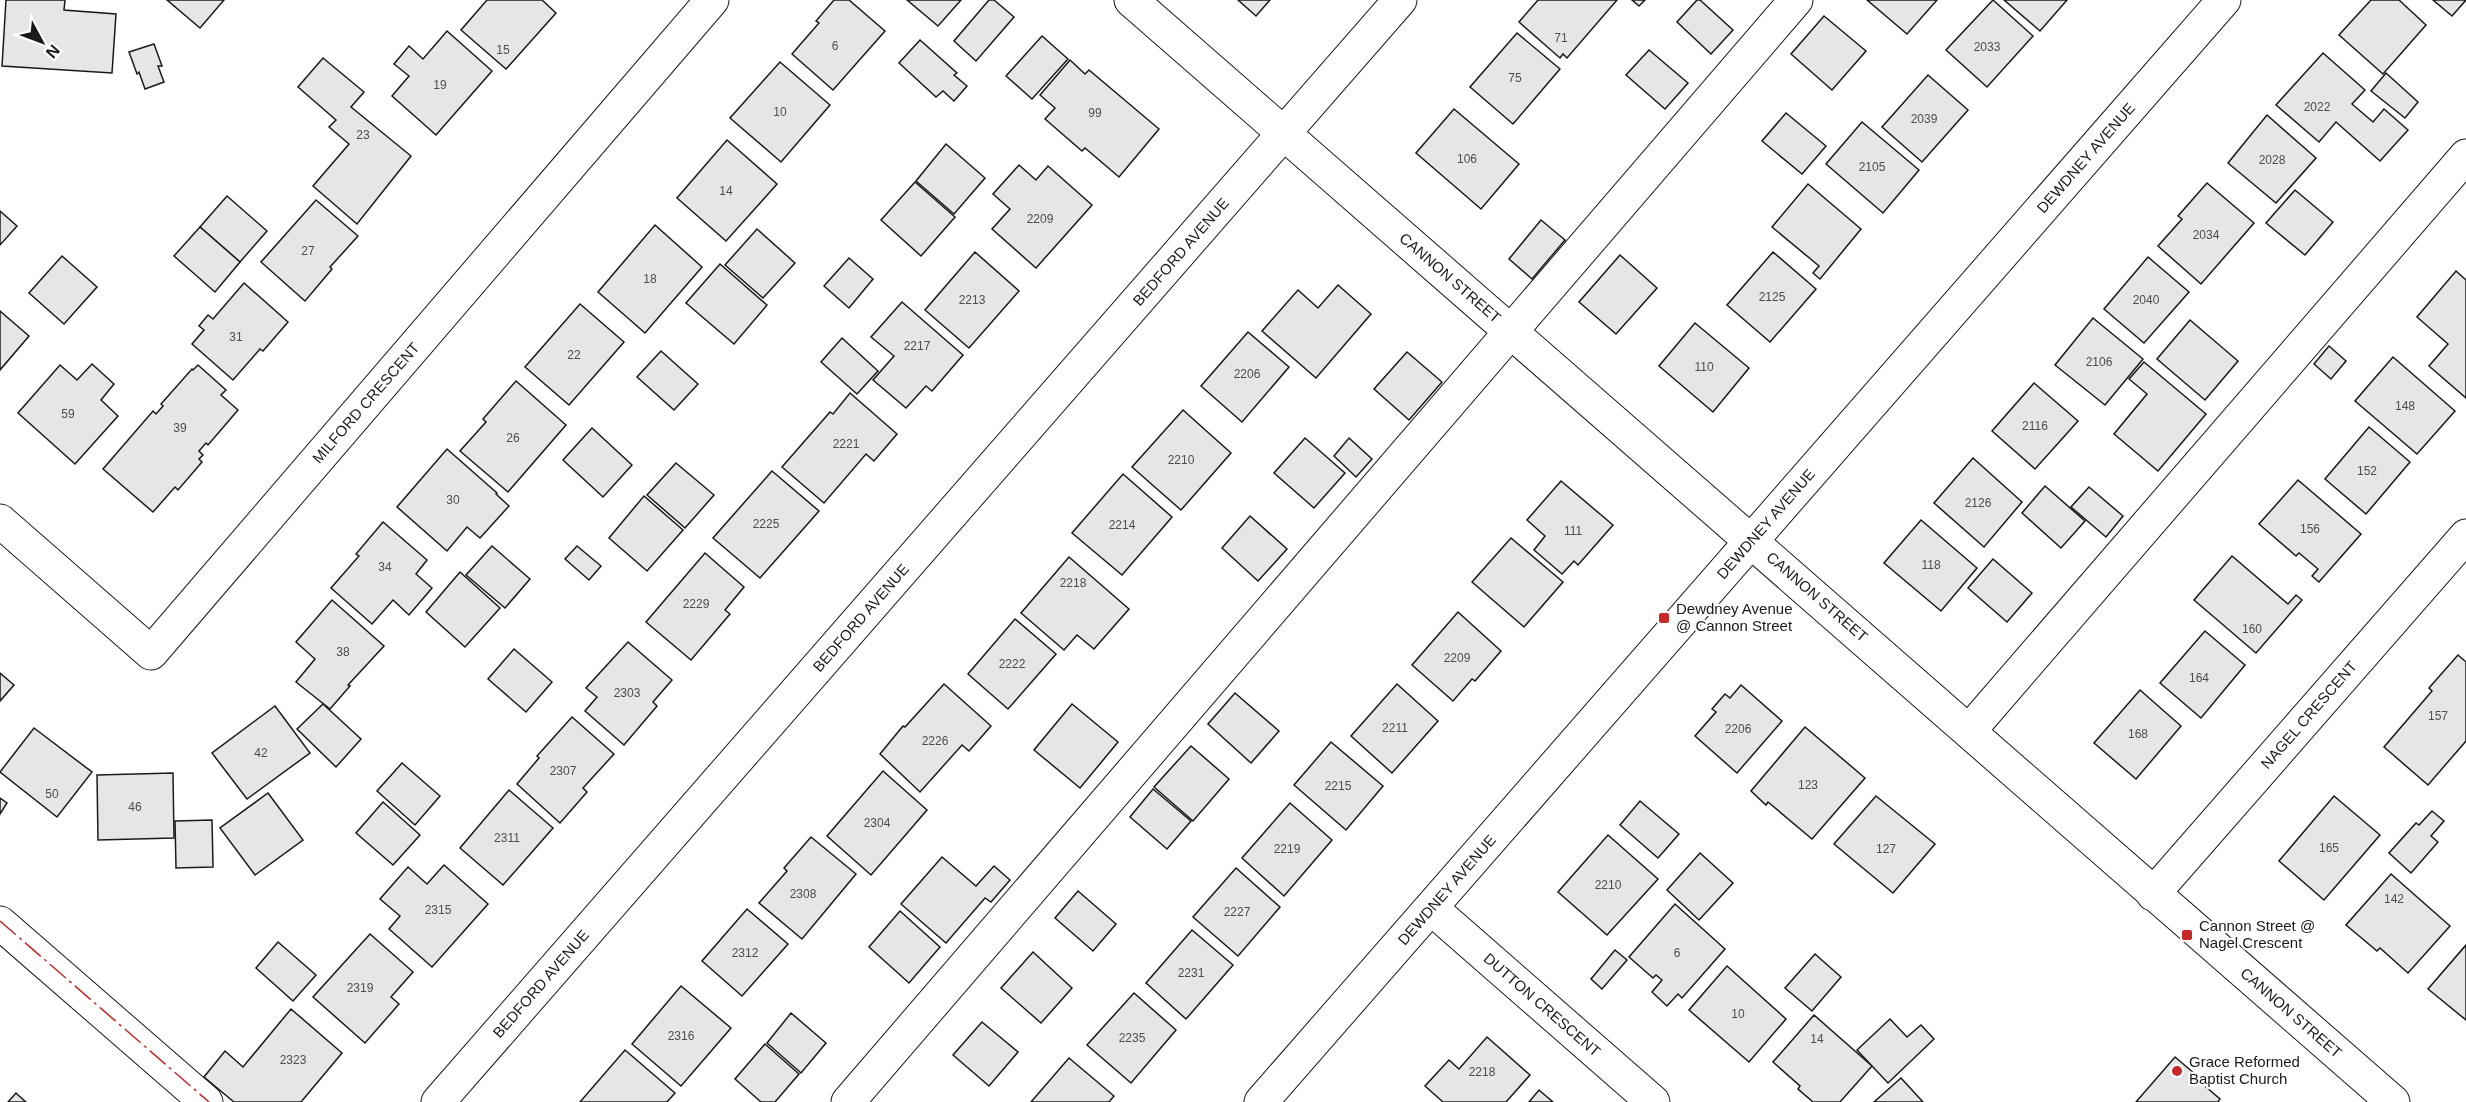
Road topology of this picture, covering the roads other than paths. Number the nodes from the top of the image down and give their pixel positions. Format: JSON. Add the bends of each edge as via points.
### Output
{"nodes":[{"id":1,"x":712,"y":0,"type":"edge"},
{"id":2,"x":1131,"y":0,"type":"edge"},
{"id":3,"x":1400,"y":0,"type":"edge"},
{"id":4,"x":1796,"y":0,"type":"edge"},
{"id":5,"x":2224,"y":0,"type":"edge"},
{"id":6,"x":1284,"y":134,"type":"junction"},
{"id":7,"x":2466,"y":156,"type":"edge"},
{"id":8,"x":1510,"y":330,"type":"junction"},
{"id":9,"x":0,"y":521,"type":"edge"},
{"id":10,"x":2466,"y":536,"type":"edge"},
{"id":11,"x":1752,"y":540,"type":"junction"},
{"id":12,"x":1969,"y":732,"type":"junction"},
{"id":13,"x":2153,"y":894,"type":"junction"},
{"id":14,"x":1431,"y":908,"type":"junction"},
{"id":15,"x":0,"y":923,"type":"edge"},
{"id":16,"x":206,"y":1102,"type":"edge"},
{"id":17,"x":438,"y":1102,"type":"edge"},
{"id":18,"x":848,"y":1102,"type":"edge"},
{"id":19,"x":1261,"y":1102,"type":"edge"},
{"id":20,"x":1653,"y":1102,"type":"edge"},
{"id":21,"x":2393,"y":1102,"type":"edge"}],
"edges":[{"from":1,"to":9,"type":"street","name":"MILFORD CRESCENT","via":[[151,653]]},
{"from":2,"to":6,"type":"street","name":"CANNON STREET"},
{"from":3,"to":6,"type":"street","name":"BEDFORD AVENUE"},
{"from":4,"to":8,"type":"street"},
{"from":5,"to":11,"type":"street","name":"DEWDNEY AVENUE"},
{"from":6,"to":8,"type":"street","name":"CANNON STREET"},
{"from":6,"to":17,"type":"street","name":"BEDFORD AVENUE"},
{"from":7,"to":12,"type":"street"},
{"from":8,"to":11,"type":"street","name":"CANNON STREET"},
{"from":8,"to":18,"type":"street"},
{"from":10,"to":13,"type":"street","name":"NAGEL CRESCENT"},
{"from":11,"to":12,"type":"street","name":"CANNON STREET"},
{"from":11,"to":14,"type":"street","name":"DEWDNEY AVENUE"},
{"from":12,"to":13,"type":"street","name":"CANNON STREET"},
{"from":13,"to":21,"type":"street","name":"CANNON STREET"},
{"from":14,"to":19,"type":"street","name":"DEWDNEY AVENUE"},
{"from":14,"to":20,"type":"street","name":"DUTTON CRESCENT"},
{"from":15,"to":16,"type":"street"}]}
